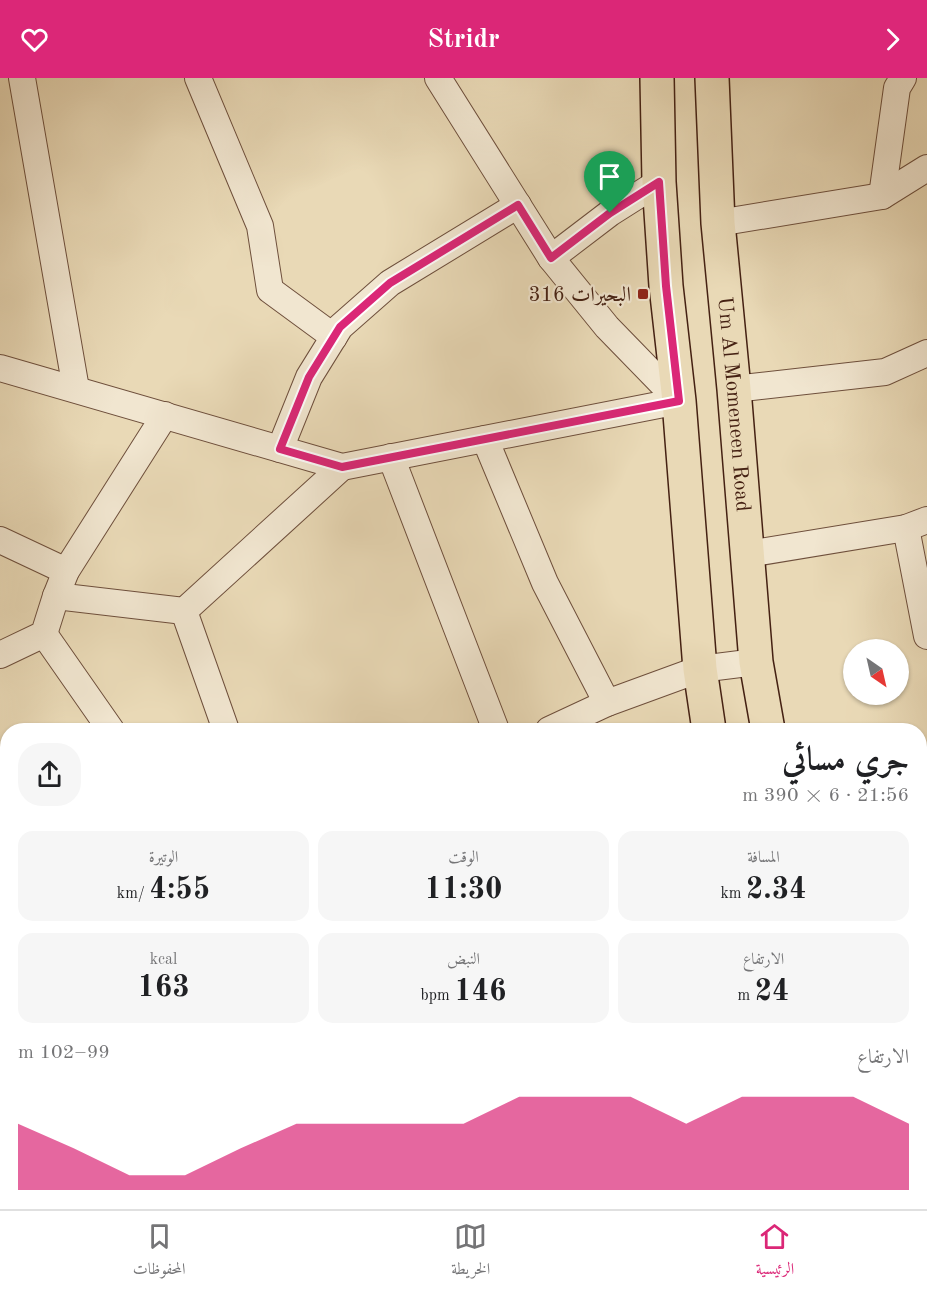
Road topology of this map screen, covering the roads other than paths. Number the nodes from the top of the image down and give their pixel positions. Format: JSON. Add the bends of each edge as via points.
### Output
{"nodes":[{"id":1,"x":22,"y":78,"type":"edge"},
{"id":2,"x":198,"y":78,"type":"edge"},
{"id":3,"x":438,"y":78,"type":"edge"},
{"id":4,"x":657,"y":78,"type":"edge"},
{"id":5,"x":712,"y":78,"type":"edge"},
{"id":6,"x":903,"y":78,"type":"edge"},
{"id":7,"x":927,"y":168,"type":"edge"},
{"id":8,"x":659,"y":182,"type":"junction"},
{"id":9,"x":882,"y":196,"type":"junction"},
{"id":10,"x":518,"y":205,"type":"junction"},
{"id":11,"x":718,"y":224,"type":"junction"},
{"id":12,"x":551,"y":258,"type":"junction"},
{"id":13,"x":334,"y":337,"type":"junction"},
{"id":14,"x":927,"y":353,"type":"edge"},
{"id":15,"x":0,"y":368,"type":"edge"},
{"id":16,"x":76,"y":389,"type":"junction"},
{"id":17,"x":734,"y":389,"type":"junction"},
{"id":18,"x":679,"y":401,"type":"junction"},
{"id":19,"x":165,"y":415,"type":"junction"},
{"id":20,"x":485,"y":439,"type":"junction"},
{"id":21,"x":280,"y":449,"type":"junction"},
{"id":22,"x":391,"y":458,"type":"junction"},
{"id":23,"x":342,"y":467,"type":"junction"},
{"id":24,"x":916,"y":524,"type":"edge"},
{"id":25,"x":0,"y":540,"type":"edge"},
{"id":26,"x":748,"y":554,"type":"junction"},
{"id":27,"x":66,"y":571,"type":"junction"},
{"id":28,"x":56,"y":596,"type":"junction"},
{"id":29,"x":184,"y":611,"type":"junction"},
{"id":30,"x":44,"y":634,"type":"junction"},
{"id":31,"x":927,"y":636,"type":"edge"},
{"id":32,"x":0,"y":655,"type":"edge"},
{"id":33,"x":756,"y":663,"type":"junction"},
{"id":34,"x":700,"y":669,"type":"junction"},
{"id":35,"x":607,"y":703,"type":"junction"},
{"id":36,"x":106,"y":723,"type":"edge"},
{"id":37,"x":224,"y":723,"type":"edge"},
{"id":38,"x":493,"y":723,"type":"edge"},
{"id":39,"x":564,"y":723,"type":"edge"},
{"id":40,"x":709,"y":723,"type":"edge"},
{"id":41,"x":767,"y":723,"type":"edge"}],
"edges":[{"from":1,"to":16,"type":"street"},
{"from":2,"to":13,"type":"street","via":[[260,226],[270,290]]},
{"from":3,"to":10,"type":"street"},
{"from":4,"to":8,"type":"main road"},
{"from":5,"to":11,"type":"main road","name":"Um Al Momeneen Road"},
{"from":6,"to":9,"type":"street","via":[[897,88]]},
{"from":7,"to":9,"type":"street"},
{"from":8,"to":12,"type":"street"},
{"from":8,"to":18,"type":"main road"},
{"from":9,"to":11,"type":"street"},
{"from":10,"to":12,"type":"street"},
{"from":10,"to":13,"type":"street","via":[[390,283],[340,327]]},
{"from":11,"to":17,"type":"main road","name":"Um Al Momeneen Road"},
{"from":12,"to":18,"type":"street","via":[[608,327]]},
{"from":13,"to":21,"type":"street","via":[[309,377]]},
{"from":14,"to":17,"type":"street","via":[[885,372]]},
{"from":15,"to":16,"type":"street"},
{"from":16,"to":19,"type":"street"},
{"from":17,"to":26,"type":"main road","name":"Um Al Momeneen Road"},
{"from":18,"to":20,"type":"street"},
{"from":18,"to":34,"type":"main road"},
{"from":19,"to":21,"type":"street"},
{"from":19,"to":27,"type":"street"},
{"from":20,"to":22,"type":"street"},
{"from":20,"to":35,"type":"street","via":[[545,583]]},
{"from":21,"to":23,"type":"street"},
{"from":22,"to":23,"type":"street"},
{"from":22,"to":38,"type":"street"},
{"from":23,"to":29,"type":"street"},
{"from":24,"to":26,"type":"street"},
{"from":24,"to":31,"type":"street"},
{"from":25,"to":27,"type":"street"},
{"from":26,"to":33,"type":"main road","name":"Um Al Momeneen Road"},
{"from":27,"to":28,"type":"street"},
{"from":28,"to":29,"type":"street"},
{"from":28,"to":30,"type":"street"},
{"from":29,"to":37,"type":"street"},
{"from":30,"to":32,"type":"street"},
{"from":30,"to":36,"type":"street"},
{"from":33,"to":34,"type":"street"},
{"from":33,"to":41,"type":"main road","name":"Um Al Momeneen Road"},
{"from":34,"to":35,"type":"street"},
{"from":34,"to":40,"type":"main road"},
{"from":35,"to":39,"type":"street"}]}
